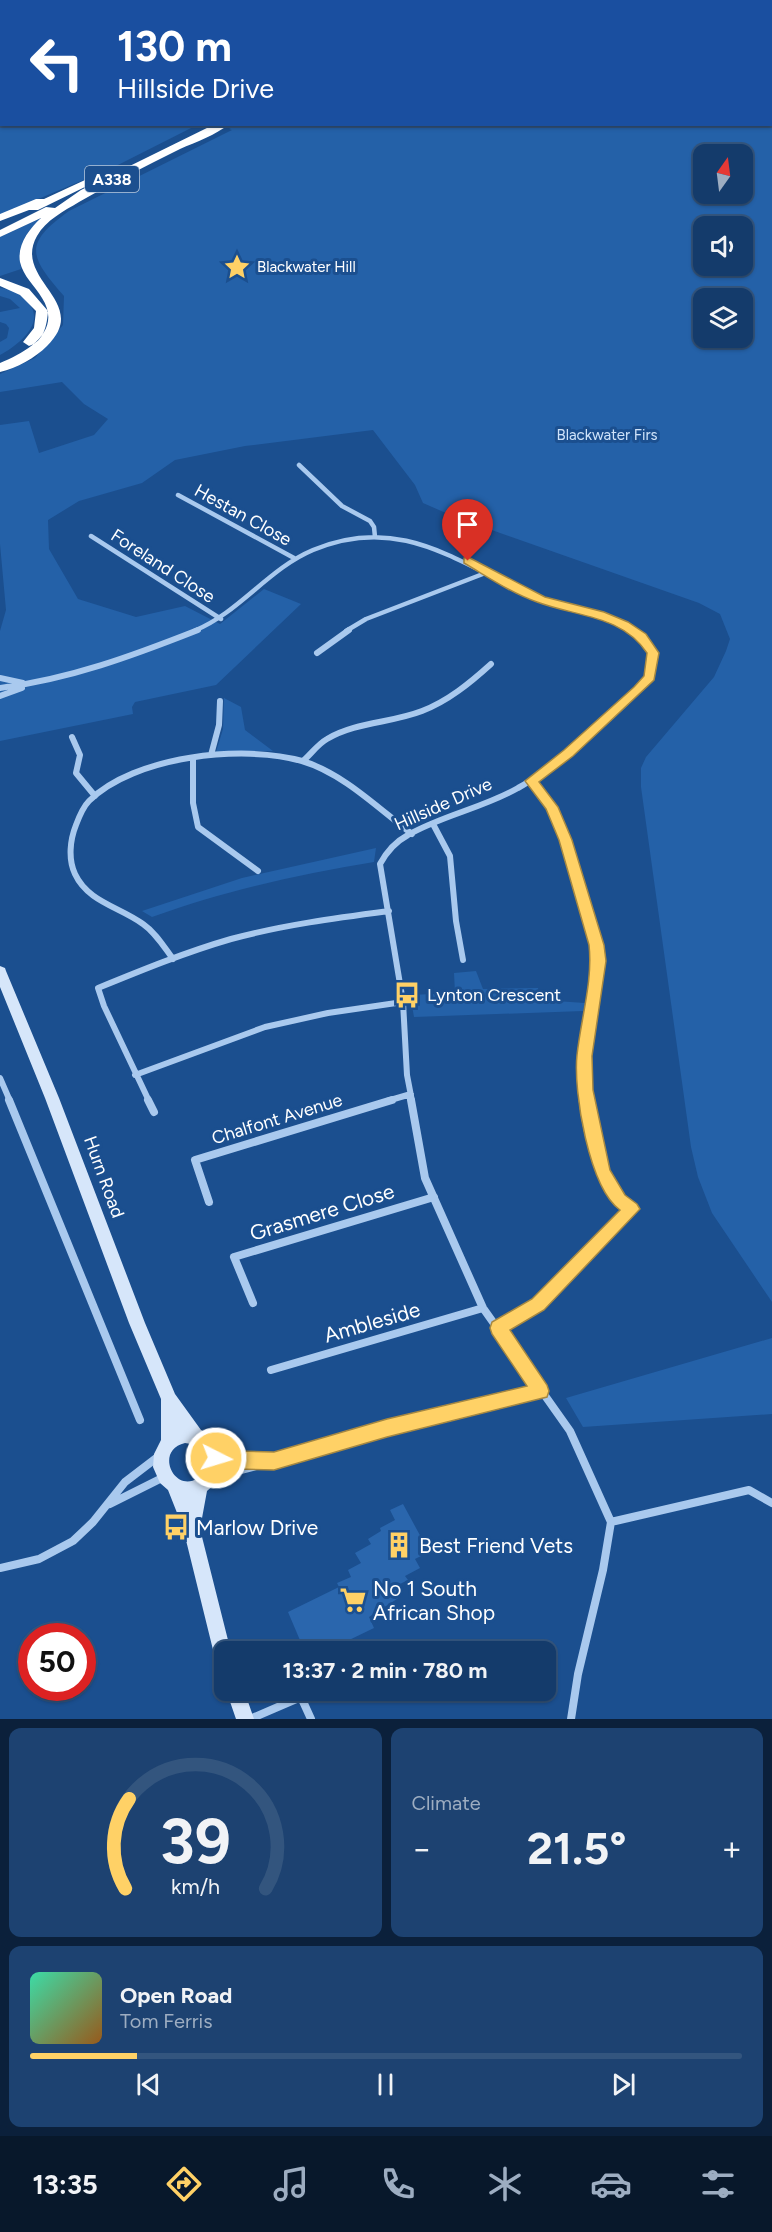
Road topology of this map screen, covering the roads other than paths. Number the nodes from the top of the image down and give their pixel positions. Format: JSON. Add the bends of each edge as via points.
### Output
{"nodes":[{"id":1,"x":203,"y":126,"type":"edge"},
{"id":2,"x":220,"y":126,"type":"edge"},
{"id":3,"x":76,"y":187,"type":"junction"},
{"id":4,"x":95,"y":188,"type":"junction"},
{"id":5,"x":0,"y":218,"type":"edge"},
{"id":6,"x":0,"y":224,"type":"edge"},
{"id":7,"x":0,"y":234,"type":"edge"},
{"id":8,"x":0,"y":282,"type":"edge"},
{"id":9,"x":0,"y":359,"type":"edge"},
{"id":10,"x":0,"y":368,"type":"edge"},
{"id":11,"x":299,"y":465,"type":"dead end"},
{"id":12,"x":178,"y":495,"type":"dead end"},
{"id":13,"x":91,"y":536,"type":"dead end"},
{"id":14,"x":375,"y":537,"type":"junction"},
{"id":15,"x":294,"y":558,"type":"junction"},
{"id":16,"x":488,"y":572,"type":"junction"},
{"id":17,"x":220,"y":619,"type":"junction"},
{"id":18,"x":316,"y":653,"type":"dead end"},
{"id":19,"x":491,"y":664,"type":"dead end"},
{"id":20,"x":0,"y":678,"type":"edge"},
{"id":21,"x":31,"y":684,"type":"junction"},
{"id":22,"x":0,"y":688,"type":"edge"},
{"id":23,"x":0,"y":696,"type":"edge"},
{"id":24,"x":220,"y":701,"type":"dead end"},
{"id":25,"x":72,"y":738,"type":"dead end"},
{"id":26,"x":210,"y":755,"type":"junction"},
{"id":27,"x":193,"y":759,"type":"junction"},
{"id":28,"x":303,"y":761,"type":"junction"},
{"id":29,"x":531,"y":781,"type":"junction"},
{"id":30,"x":95,"y":796,"type":"junction"},
{"id":31,"x":433,"y":824,"type":"junction"},
{"id":32,"x":412,"y":834,"type":"junction"},
{"id":33,"x":258,"y":871,"type":"dead end"},
{"id":34,"x":389,"y":911,"type":"junction"},
{"id":35,"x":173,"y":959,"type":"junction"},
{"id":36,"x":463,"y":960,"type":"dead end"},
{"id":37,"x":0,"y":971,"type":"edge"},
{"id":38,"x":403,"y":1002,"type":"junction"},
{"id":39,"x":135,"y":1075,"type":"junction"},
{"id":40,"x":0,"y":1078,"type":"edge"},
{"id":41,"x":411,"y":1094,"type":"junction"},
{"id":42,"x":154,"y":1112,"type":"dead end"},
{"id":43,"x":434,"y":1197,"type":"junction"},
{"id":44,"x":209,"y":1202,"type":"dead end"},
{"id":45,"x":253,"y":1304,"type":"dead end"},
{"id":46,"x":483,"y":1308,"type":"junction"},
{"id":47,"x":498,"y":1328,"type":"junction"},
{"id":48,"x":271,"y":1370,"type":"dead end"},
{"id":49,"x":540,"y":1391,"type":"junction"},
{"id":50,"x":169,"y":1399,"type":"junction"},
{"id":51,"x":140,"y":1420,"type":"dead end"},
{"id":52,"x":195,"y":1435,"type":"junction"},
{"id":53,"x":166,"y":1448,"type":"junction"},
{"id":54,"x":214,"y":1450,"type":"junction"},
{"id":55,"x":274,"y":1461,"type":"junction"},
{"id":56,"x":169,"y":1481,"type":"junction"},
{"id":57,"x":204,"y":1481,"type":"junction"},
{"id":58,"x":772,"y":1503,"type":"edge"},
{"id":59,"x":106,"y":1506,"type":"junction"},
{"id":60,"x":611,"y":1522,"type":"junction"},
{"id":61,"x":191,"y":1528,"type":"junction"},
{"id":62,"x":0,"y":1568,"type":"edge"},
{"id":63,"x":220,"y":1641,"type":"edge"},
{"id":64,"x":239,"y":1701,"type":"edge"},
{"id":65,"x":245,"y":1719,"type":"edge"},
{"id":66,"x":250,"y":1719,"type":"edge"},
{"id":67,"x":311,"y":1719,"type":"edge"},
{"id":68,"x":571,"y":1719,"type":"edge"}],
"edges":[{"from":1,"to":3,"type":"highway","number":"A338"},
{"from":2,"to":4,"type":"highway","number":"A338"},
{"from":3,"to":5,"type":"highway"},
{"from":3,"to":6,"type":"highway","number":"A338"},
{"from":4,"to":7,"type":"highway","number":"A338"},
{"from":4,"to":10,"type":"highway","via":[[50,217],[28,243],[28,270],[55,309],[56,323],[34,351]]},
{"from":8,"to":9,"type":"highway","via":[[28,294],[43,316],[32,339]]},
{"from":11,"to":14,"type":"street","via":[[342,506],[370,521]]},
{"from":12,"to":15,"type":"street","name":"Hestan Close"},
{"from":13,"to":17,"type":"street","name":"Foreland Close"},
{"from":14,"to":15,"type":"street","name":"Hillside Drive","via":[[326,545]]},
{"from":14,"to":16,"type":"street","name":"Hillside Drive","via":[[442,549]]},
{"from":15,"to":17,"type":"street","name":"Hillside Drive"},
{"from":16,"to":18,"type":"street","via":[[366,620]]},
{"from":16,"to":29,"type":"street","name":"Hillside Drive","via":[[540,600],[624,624],[642,636],[653,653],[650,677],[638,690],[569,753]]},
{"from":17,"to":21,"type":"street","name":"Hillside Drive","via":[[153,649],[75,676]]},
{"from":19,"to":28,"type":"street","via":[[465,688],[443,701],[398,719],[335,736]]},
{"from":20,"to":21,"type":"street","name":"Hillside Drive"},
{"from":21,"to":22,"type":"street","name":"Hillside Drive"},
{"from":21,"to":23,"type":"street","name":"Hillside Drive"},
{"from":24,"to":26,"type":"street","via":[[219,725]]},
{"from":25,"to":30,"type":"street","via":[[80,755],[76,773]]},
{"from":26,"to":27,"type":"street"},
{"from":26,"to":28,"type":"street","via":[[255,753]]},
{"from":27,"to":30,"type":"street","via":[[139,772]]},
{"from":27,"to":33,"type":"street","via":[[193,816],[198,827]]},
{"from":28,"to":32,"type":"street","via":[[325,771]]},
{"from":29,"to":31,"type":"street","name":"Hillside Drive"},
{"from":29,"to":47,"type":"street","via":[[552,807],[596,945],[598,961],[584,1056],[585,1090],[602,1170],[619,1200],[632,1209],[538,1304]]},
{"from":30,"to":35,"type":"street","via":[[81,812],[71,837],[76,875],[100,902],[143,924]]},
{"from":31,"to":32,"type":"street","name":"Hillside Drive"},
{"from":31,"to":36,"type":"street","via":[[450,856]]},
{"from":32,"to":34,"type":"street","name":"Hillside Drive","via":[[381,859],[381,879]]},
{"from":34,"to":35,"type":"street","via":[[322,919],[252,934]]},
{"from":34,"to":38,"type":"street","name":"Hillside Drive"},
{"from":35,"to":39,"type":"street","via":[[98,988]]},
{"from":37,"to":50,"type":"main road","name":"Hurn Road"},
{"from":38,"to":39,"type":"street","via":[[282,1022]]},
{"from":38,"to":41,"type":"street","name":"Hillside Drive"},
{"from":39,"to":42,"type":"street"},
{"from":40,"to":51,"type":"street"},
{"from":41,"to":43,"type":"street","name":"Hillside Drive","via":[[426,1178]]},
{"from":41,"to":44,"type":"street","name":"Chalfont Avenue","via":[[195,1160]]},
{"from":43,"to":45,"type":"street","name":"Grasmere Close","via":[[234,1257]]},
{"from":43,"to":46,"type":"street","name":"Hillside Drive"},
{"from":46,"to":47,"type":"street","name":"Hillside Drive"},
{"from":46,"to":48,"type":"street","name":"Ambleside"},
{"from":47,"to":49,"type":"street","name":"Hillside Drive"},
{"from":49,"to":55,"type":"street","via":[[387,1428]]},
{"from":49,"to":60,"type":"street","name":"Hillside Drive","via":[[570,1431]]},
{"from":50,"to":52,"type":"main road","name":"Hurn Road"},
{"from":50,"to":53,"type":"main road","name":"Hurn Road"},
{"from":52,"to":53,"type":"main road","via":[[177,1438]]},
{"from":52,"to":54,"type":"main road","via":[[210,1443]]},
{"from":53,"to":56,"type":"main road","via":[[161,1469]]},
{"from":53,"to":59,"type":"street","via":[[125,1482]]},
{"from":54,"to":55,"type":"street","via":[[237,1460]]},
{"from":54,"to":57,"type":"main road","via":[[215,1465]]},
{"from":55,"to":57,"type":"street"},
{"from":56,"to":57,"type":"main road","via":[[191,1488]]},
{"from":56,"to":59,"type":"street"},
{"from":56,"to":61,"type":"main road"},
{"from":57,"to":61,"type":"main road"},
{"from":58,"to":60,"type":"street","via":[[749,1491]]},
{"from":59,"to":62,"type":"street","via":[[72,1543],[50,1555]]},
{"from":60,"to":68,"type":"street"},
{"from":61,"to":63,"type":"main road"},
{"from":64,"to":65,"type":"main road"},
{"from":66,"to":67,"type":"street","via":[[301,1697]]}]}
